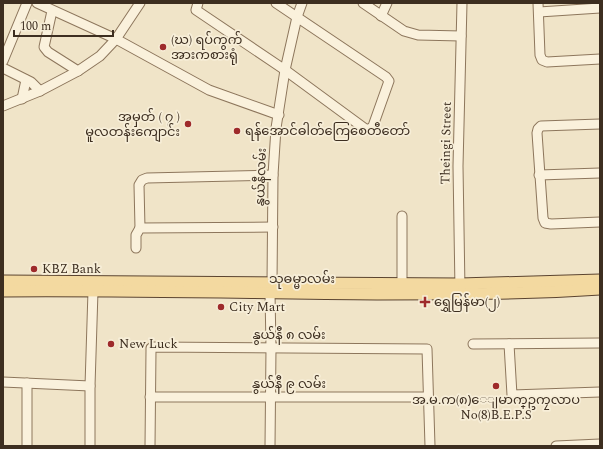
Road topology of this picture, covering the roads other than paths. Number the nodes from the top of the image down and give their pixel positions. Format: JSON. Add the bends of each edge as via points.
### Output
{"nodes":[{"id":1,"x":27,"y":3,"type":"edge"},
{"id":2,"x":37,"y":3,"type":"edge"},
{"id":3,"x":276,"y":3,"type":"edge"},
{"id":4,"x":302,"y":3,"type":"edge"},
{"id":5,"x":363,"y":3,"type":"edge"},
{"id":6,"x":387,"y":3,"type":"edge"},
{"id":7,"x":462,"y":3,"type":"edge"},
{"id":8,"x":137,"y":4,"type":"edge"},
{"id":9,"x":197,"y":6,"type":"edge"},
{"id":10,"x":539,"y":8,"type":"edge"},
{"id":11,"x":600,"y":8,"type":"edge"},
{"id":12,"x":52,"y":11,"type":"junction"},
{"id":13,"x":381,"y":16,"type":"junction"},
{"id":14,"x":297,"y":17,"type":"junction"},
{"id":15,"x":461,"y":36,"type":"junction"},
{"id":16,"x":116,"y":39,"type":"junction"},
{"id":17,"x":600,"y":59,"type":"edge"},
{"id":18,"x":3,"y":61,"type":"edge"},
{"id":19,"x":3,"y":68,"type":"edge"},
{"id":20,"x":285,"y":70,"type":"junction"},
{"id":21,"x":78,"y":71,"type":"junction"},
{"id":22,"x":26,"y":80,"type":"junction"},
{"id":23,"x":40,"y":91,"type":"junction"},
{"id":24,"x":22,"y":99,"type":"junction"},
{"id":25,"x":3,"y":106,"type":"edge"},
{"id":26,"x":279,"y":115,"type":"junction"},
{"id":27,"x":600,"y":124,"type":"edge"},
{"id":28,"x":600,"y":173,"type":"edge"},
{"id":29,"x":273,"y":175,"type":"junction"},
{"id":30,"x":539,"y":175,"type":"junction"},
{"id":31,"x":402,"y":216,"type":"dead end"},
{"id":32,"x":600,"y":222,"type":"edge"},
{"id":33,"x":273,"y":227,"type":"junction"},
{"id":34,"x":140,"y":228,"type":"junction"},
{"id":35,"x":136,"y":248,"type":"dead end"},
{"id":36,"x":600,"y":280,"type":"edge"},
{"id":37,"x":3,"y":281,"type":"edge"},
{"id":38,"x":402,"y":283,"type":"junction"},
{"id":39,"x":271,"y":288,"type":"junction"},
{"id":40,"x":460,"y":289,"type":"junction"},
{"id":41,"x":600,"y":289,"type":"edge"},
{"id":42,"x":3,"y":291,"type":"edge"},
{"id":43,"x":93,"y":291,"type":"junction"},
{"id":44,"x":600,"y":343,"type":"edge"},
{"id":45,"x":473,"y":344,"type":"dead end"},
{"id":46,"x":509,"y":344,"type":"junction"},
{"id":47,"x":271,"y":348,"type":"junction"},
{"id":48,"x":3,"y":382,"type":"edge"},
{"id":49,"x":27,"y":383,"type":"junction"},
{"id":50,"x":90,"y":386,"type":"junction"},
{"id":51,"x":600,"y":392,"type":"edge"},
{"id":52,"x":150,"y":397,"type":"junction"},
{"id":53,"x":270,"y":397,"type":"junction"},
{"id":54,"x":428,"y":397,"type":"junction"},
{"id":55,"x":600,"y":444,"type":"edge"},
{"id":56,"x":27,"y":446,"type":"edge"},
{"id":57,"x":90,"y":446,"type":"edge"},
{"id":58,"x":150,"y":446,"type":"edge"},
{"id":59,"x":270,"y":446,"type":"edge"},
{"id":60,"x":430,"y":446,"type":"edge"},
{"id":61,"x":556,"y":446,"type":"edge"}],
"edges":[{"from":1,"to":18,"type":"street"},
{"from":2,"to":12,"type":"street"},
{"from":3,"to":14,"type":"street"},
{"from":4,"to":14,"type":"street","name":"နွယ်နီလမ်း"},
{"from":5,"to":13,"type":"street"},
{"from":6,"to":13,"type":"street"},
{"from":7,"to":15,"type":"street","name":"Theingi Street"},
{"from":8,"to":16,"type":"street"},
{"from":9,"to":20,"type":"street"},
{"from":10,"to":11,"type":"street"},
{"from":10,"to":17,"type":"street","via":[[542,60],[547,62]]},
{"from":12,"to":16,"type":"street"},
{"from":12,"to":21,"type":"street","via":[[44,47]]},
{"from":13,"to":15,"type":"street","via":[[404,31],[418,35]]},
{"from":14,"to":20,"type":"street","name":"နွယ်နီလမ်း"},
{"from":14,"to":20,"type":"street","via":[[389,81],[373,126],[369,130],[364,128]]},
{"from":15,"to":40,"type":"street","name":"Theingi Street","via":[[458,166]]},
{"from":16,"to":21,"type":"street","via":[[100,56]]},
{"from":16,"to":26,"type":"street","via":[[209,90]]},
{"from":19,"to":22,"type":"street"},
{"from":20,"to":26,"type":"street","name":"နွယ်နီလမ်း"},
{"from":21,"to":23,"type":"street"},
{"from":22,"to":23,"type":"street"},
{"from":22,"to":24,"type":"street"},
{"from":23,"to":24,"type":"street"},
{"from":24,"to":25,"type":"street"},
{"from":26,"to":29,"type":"street","name":"နွယ်နီလမ်း"},
{"from":27,"to":30,"type":"street","via":[[538,128]]},
{"from":28,"to":30,"type":"street"},
{"from":29,"to":33,"type":"street","name":"နွယ်နီလမ်း"},
{"from":29,"to":34,"type":"street","via":[[147,178],[139,185]]},
{"from":30,"to":32,"type":"street","via":[[545,223]]},
{"from":31,"to":38,"type":"street"},
{"from":33,"to":34,"type":"street"},
{"from":33,"to":39,"type":"street","name":"နွယ်နီလမ်း"},
{"from":34,"to":35,"type":"street","via":[[136,235]]},
{"from":36,"to":40,"type":"main road","name":"သုဓမ္မာလမ်း"},
{"from":37,"to":39,"type":"main road","name":"သုဓမ္မာလမ်း"},
{"from":38,"to":39,"type":"main road","name":"သုဓမ္မာလမ်း"},
{"from":38,"to":40,"type":"main road","name":"သုဓမ္မာလမ်း"},
{"from":39,"to":40,"type":"main road","name":"သုဓမ္မာလမ်း"},
{"from":39,"to":43,"type":"main road","name":"သုဓမ္မာလမ်း"},
{"from":39,"to":47,"type":"street","name":"နွယ်နီလမ်း"},
{"from":40,"to":41,"type":"main road","name":"သုဓမ္မာလမ်း","via":[[541,293]]},
{"from":42,"to":43,"type":"main road","name":"သုဓမ္မာလမ်း"},
{"from":43,"to":50,"type":"street"},
{"from":44,"to":46,"type":"street"},
{"from":45,"to":46,"type":"street"},
{"from":46,"to":51,"type":"street","via":[[512,395]]},
{"from":47,"to":52,"type":"street","name":"နွယ်နီ ၈ လမ်း","via":[[153,347]]},
{"from":47,"to":53,"type":"street","name":"နွယ်နီလမ်း"},
{"from":47,"to":54,"type":"street","name":"နွယ်နီ ၈ လမ်း","via":[[427,349]]},
{"from":48,"to":49,"type":"street"},
{"from":49,"to":50,"type":"street"},
{"from":49,"to":56,"type":"street"},
{"from":50,"to":57,"type":"street"},
{"from":52,"to":53,"type":"street","name":"နွယ်နီ ၉ လမ်း"},
{"from":52,"to":58,"type":"street"},
{"from":53,"to":54,"type":"street","name":"နွယ်နီ ၉ လမ်း"},
{"from":53,"to":59,"type":"street","name":"နွယ်နီလမ်း"},
{"from":54,"to":60,"type":"street"},
{"from":55,"to":61,"type":"street"}]}
